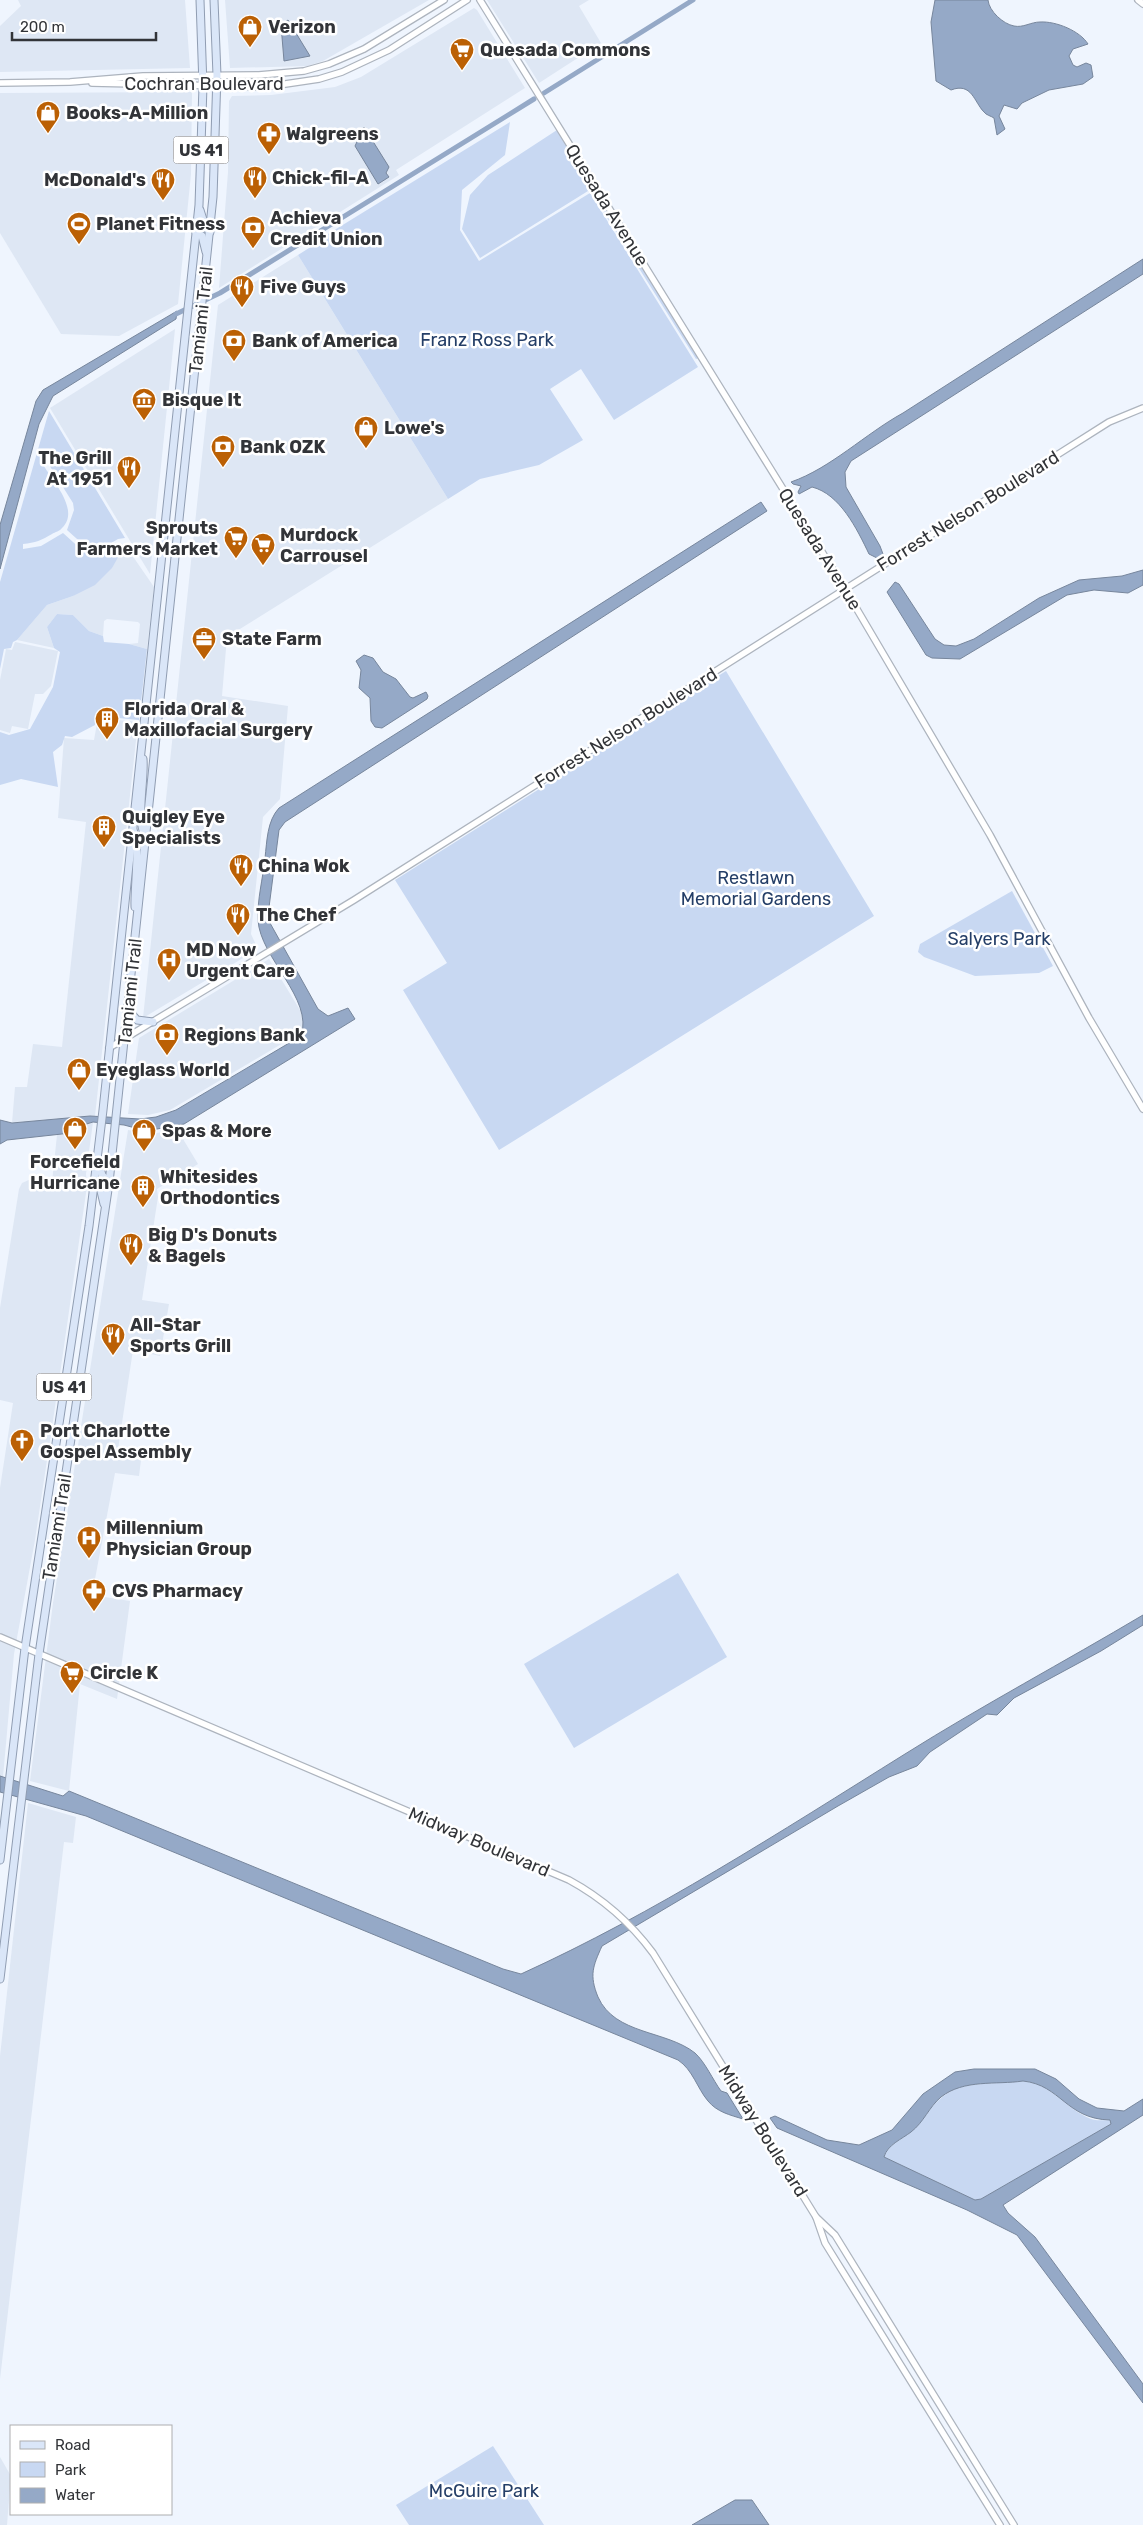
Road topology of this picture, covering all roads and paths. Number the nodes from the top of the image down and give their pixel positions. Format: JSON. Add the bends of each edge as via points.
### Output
{"nodes":[{"id":1,"x":200,"y":0,"type":"edge"},
{"id":2,"x":214,"y":0,"type":"edge"},
{"id":3,"x":444,"y":0,"type":"edge"},
{"id":4,"x":467,"y":0,"type":"edge"},
{"id":5,"x":480,"y":0,"type":"edge"},
{"id":6,"x":1138,"y":0,"type":"edge"},
{"id":7,"x":1143,"y":4,"type":"edge"},
{"id":8,"x":203,"y":75,"type":"junction"},
{"id":9,"x":217,"y":75,"type":"junction"},
{"id":10,"x":70,"y":82,"type":"junction"},
{"id":11,"x":0,"y":83,"type":"edge"},
{"id":12,"x":203,"y":86,"type":"junction"},
{"id":13,"x":217,"y":86,"type":"junction"},
{"id":14,"x":199,"y":205,"type":"junction"},
{"id":15,"x":196,"y":232,"type":"junction"},
{"id":16,"x":210,"y":232,"type":"junction"},
{"id":17,"x":207,"y":260,"type":"junction"},
{"id":18,"x":1143,"y":408,"type":"edge"},
{"id":19,"x":174,"y":441,"type":"junction"},
{"id":20,"x":188,"y":443,"type":"junction"},
{"id":21,"x":845,"y":589,"type":"junction"},
{"id":22,"x":142,"y":741,"type":"junction"},
{"id":23,"x":132,"y":830,"type":"junction"},
{"id":24,"x":146,"y":836,"type":"junction"},
{"id":25,"x":136,"y":935,"type":"junction"},
{"id":26,"x":128,"y":1010,"type":"junction"},
{"id":27,"x":154,"y":1022,"type":"junction"},
{"id":28,"x":125,"y":1039,"type":"junction"},
{"id":29,"x":109,"y":1048,"type":"junction"},
{"id":30,"x":1143,"y":1109,"type":"edge"},
{"id":31,"x":97,"y":1159,"type":"junction"},
{"id":32,"x":95,"y":1181,"type":"junction"},
{"id":33,"x":109,"y":1183,"type":"junction"},
{"id":34,"x":105,"y":1212,"type":"junction"},
{"id":35,"x":0,"y":1637,"type":"edge"},
{"id":36,"x":25,"y":1648,"type":"junction"},
{"id":37,"x":39,"y":1654,"type":"junction"},
{"id":38,"x":0,"y":1860,"type":"edge"},
{"id":39,"x":0,"y":1979,"type":"edge"},
{"id":40,"x":816,"y":2217,"type":"junction"},
{"id":41,"x":1000,"y":2525,"type":"edge"},
{"id":42,"x":1014,"y":2525,"type":"edge"}],
"edges":[{"from":1,"to":8,"type":"main road","name":"Tamiami Trail","number":"US 41"},
{"from":2,"to":9,"type":"main road","name":"Tamiami Trail","number":"US 41"},
{"from":3,"to":9,"type":"street","name":"Cochran Boulevard","via":[[382,40],[329,64],[291,73]]},
{"from":4,"to":13,"type":"street","name":"Cochran Boulevard","via":[[389,50],[342,72],[296,84]]},
{"from":5,"to":21,"type":"street","name":"Quesada Avenue"},
{"from":6,"to":7,"type":"street"},
{"from":8,"to":9,"type":"street","name":"Cochran Boulevard"},
{"from":8,"to":10,"type":"street","name":"Cochran Boulevard"},
{"from":8,"to":12,"type":"main road","name":"Tamiami Trail","number":"US 41"},
{"from":9,"to":13,"type":"main road","name":"Tamiami Trail","number":"US 41"},
{"from":10,"to":11,"type":"street","name":"Cochran Boulevard"},
{"from":10,"to":12,"type":"street","name":"Cochran Boulevard"},
{"from":12,"to":13,"type":"street","name":"Cochran Boulevard"},
{"from":12,"to":14,"type":"main road","name":"Tamiami Trail","number":"US 41"},
{"from":13,"to":16,"type":"main road","name":"Tamiami Trail","number":"US 41","via":[[216,160]]},
{"from":14,"to":15,"type":"main road","name":"Tamiami Trail","number":"US 41"},
{"from":14,"to":16,"type":"main road"},
{"from":15,"to":17,"type":"main road","via":[[202,236]]},
{"from":15,"to":19,"type":"main road","name":"Tamiami Trail","number":"US 41"},
{"from":16,"to":17,"type":"main road","name":"Tamiami Trail","number":"US 41"},
{"from":17,"to":20,"type":"main road","name":"Tamiami Trail","number":"US 41"},
{"from":18,"to":21,"type":"street","name":"Forrest Nelson Boulevard","via":[[1108,422]]},
{"from":19,"to":20,"type":"main road"},
{"from":19,"to":22,"type":"main road","name":"Tamiami Trail","number":"US 41"},
{"from":20,"to":24,"type":"main road","name":"Tamiami Trail","number":"US 41"},
{"from":21,"to":27,"type":"street","name":"Forrest Nelson Boulevard"},
{"from":21,"to":30,"type":"street","name":"Quesada Avenue","via":[[990,835]]},
{"from":22,"to":23,"type":"main road","name":"Tamiami Trail","number":"US 41"},
{"from":22,"to":24,"type":"main road","via":[[145,776],[141,820]]},
{"from":23,"to":25,"type":"main road","via":[[138,845],[134,882]]},
{"from":23,"to":29,"type":"main road","name":"Tamiami Trail","number":"US 41"},
{"from":24,"to":25,"type":"main road","name":"Tamiami Trail","number":"US 41"},
{"from":25,"to":26,"type":"main road","name":"Tamiami Trail","number":"US 41"},
{"from":26,"to":27,"type":"main road","via":[[137,1020]]},
{"from":26,"to":28,"type":"main road","name":"Tamiami Trail","number":"US 41"},
{"from":27,"to":28,"type":"street","name":"Forrest Nelson Boulevard"},
{"from":28,"to":29,"type":"street","name":"Forrest Nelson Boulevard"},
{"from":28,"to":33,"type":"main road","name":"Tamiami Trail","number":"US 41"},
{"from":29,"to":31,"type":"main road","name":"Tamiami Trail","number":"US 41"},
{"from":31,"to":32,"type":"main road","name":"Tamiami Trail","number":"US 41"},
{"from":31,"to":33,"type":"main road","via":[[102,1175]]},
{"from":32,"to":34,"type":"main road","via":[[100,1187]]},
{"from":32,"to":36,"type":"main road","name":"Tamiami Trail","number":"US 41"},
{"from":33,"to":34,"type":"main road","name":"Tamiami Trail","number":"US 41"},
{"from":34,"to":37,"type":"main road","name":"Tamiami Trail","number":"US 41"},
{"from":35,"to":36,"type":"street","name":"Midway Boulevard"},
{"from":36,"to":37,"type":"street","name":"Midway Boulevard"},
{"from":36,"to":38,"type":"main road","name":"Tamiami Trail","number":"US 41"},
{"from":37,"to":39,"type":"main road","name":"Tamiami Trail","number":"US 41"},
{"from":37,"to":40,"type":"street","name":"Midway Boulevard","via":[[569,1880],[594,1894],[623,1917],[653,1953]]},
{"from":40,"to":41,"type":"street","name":"Midway Boulevard","via":[[825,2243]]},
{"from":40,"to":42,"type":"street","name":"Midway Boulevard","via":[[835,2235]]}]}
